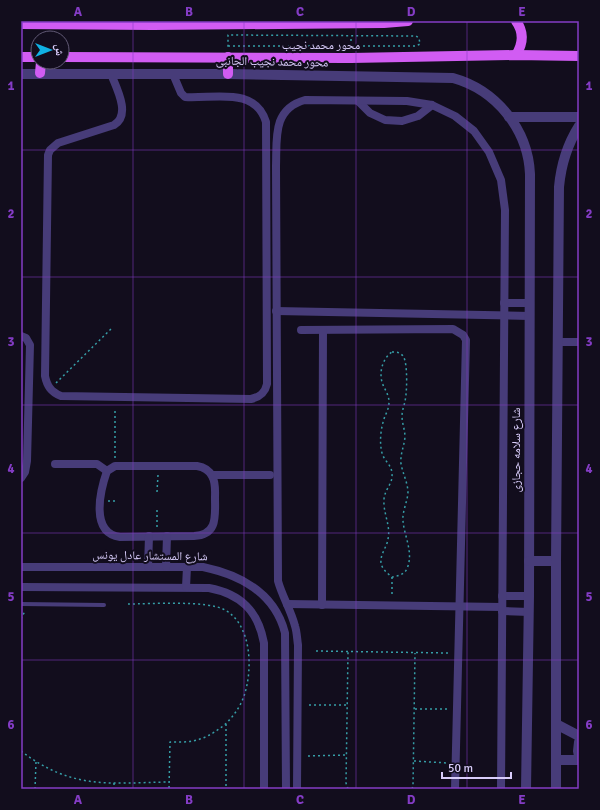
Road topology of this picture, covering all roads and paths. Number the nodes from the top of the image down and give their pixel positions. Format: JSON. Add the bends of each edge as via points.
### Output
{"nodes":[{"id":1,"x":408,"y":21,"type":"edge"},
{"id":2,"x":516,"y":21,"type":"edge"},
{"id":3,"x":336,"y":22,"type":"edge"},
{"id":4,"x":97,"y":23,"type":"edge"},
{"id":5,"x":21,"y":24,"type":"edge"},
{"id":6,"x":352,"y":36,"type":"junction"},
{"id":7,"x":228,"y":46,"type":"junction"},
{"id":8,"x":351,"y":46,"type":"junction"},
{"id":9,"x":516,"y":55,"type":"junction"},
{"id":10,"x":579,"y":56,"type":"edge"},
{"id":11,"x":70,"y":57,"type":"edge"},
{"id":12,"x":228,"y":58,"type":"junction"},
{"id":13,"x":351,"y":58,"type":"junction"},
{"id":14,"x":40,"y":73,"type":"joint"},
{"id":15,"x":21,"y":74,"type":"edge"},
{"id":16,"x":111,"y":74,"type":"junction"},
{"id":17,"x":173,"y":74,"type":"junction"},
{"id":18,"x":228,"y":74,"type":"junction"},
{"id":19,"x":358,"y":101,"type":"junction"},
{"id":20,"x":432,"y":105,"type":"junction"},
{"id":21,"x":509,"y":117,"type":"junction"},
{"id":22,"x":579,"y":117,"type":"edge"},
{"id":23,"x":579,"y":126,"type":"edge"},
{"id":24,"x":504,"y":303,"type":"junction"},
{"id":25,"x":530,"y":303,"type":"junction"},
{"id":26,"x":276,"y":311,"type":"junction"},
{"id":27,"x":504,"y":316,"type":"junction"},
{"id":28,"x":530,"y":316,"type":"junction"},
{"id":29,"x":113,"y":327,"type":"dead end"},
{"id":30,"x":301,"y":330,"type":"dead end"},
{"id":31,"x":323,"y":330,"type":"junction"},
{"id":32,"x":21,"y":336,"type":"edge"},
{"id":33,"x":557,"y":342,"type":"junction"},
{"id":34,"x":579,"y":342,"type":"edge"},
{"id":35,"x":50,"y":389,"type":"junction"},
{"id":36,"x":115,"y":410,"type":"dead end"},
{"id":37,"x":55,"y":464,"type":"dead end"},
{"id":38,"x":158,"y":466,"type":"junction"},
{"id":39,"x":111,"y":468,"type":"junction"},
{"id":40,"x":270,"y":475,"type":"dead end"},
{"id":41,"x":212,"y":476,"type":"junction"},
{"id":42,"x":21,"y":478,"type":"edge"},
{"id":43,"x":157,"y":492,"type":"dead end"},
{"id":44,"x":157,"y":509,"type":"dead end"},
{"id":45,"x":153,"y":536,"type":"junction"},
{"id":46,"x":167,"y":536,"type":"junction"},
{"id":47,"x":529,"y":561,"type":"junction"},
{"id":48,"x":556,"y":561,"type":"junction"},
{"id":49,"x":21,"y":566,"type":"edge"},
{"id":50,"x":148,"y":567,"type":"junction"},
{"id":51,"x":166,"y":567,"type":"junction"},
{"id":52,"x":187,"y":567,"type":"junction"},
{"id":53,"x":392,"y":577,"type":"junction"},
{"id":54,"x":21,"y":587,"type":"edge"},
{"id":55,"x":186,"y":587,"type":"junction"},
{"id":56,"x":502,"y":596,"type":"junction"},
{"id":57,"x":529,"y":596,"type":"junction"},
{"id":58,"x":21,"y":604,"type":"edge"},
{"id":59,"x":27,"y":604,"type":"junction"},
{"id":60,"x":104,"y":604,"type":"dead end"},
{"id":61,"x":128,"y":604,"type":"dead end"},
{"id":62,"x":287,"y":604,"type":"junction"},
{"id":63,"x":322,"y":605,"type":"junction"},
{"id":64,"x":392,"y":606,"type":"junction"},
{"id":65,"x":459,"y":607,"type":"junction"},
{"id":66,"x":502,"y":609,"type":"junction"},
{"id":67,"x":529,"y":612,"type":"junction"},
{"id":68,"x":21,"y":620,"type":"edge"},
{"id":69,"x":316,"y":651,"type":"dead end"},
{"id":70,"x":348,"y":652,"type":"junction"},
{"id":71,"x":415,"y":653,"type":"junction"},
{"id":72,"x":457,"y":654,"type":"junction"},
{"id":73,"x":309,"y":705,"type":"dead end"},
{"id":74,"x":347,"y":705,"type":"junction"},
{"id":75,"x":414,"y":708,"type":"junction"},
{"id":76,"x":457,"y":709,"type":"junction"},
{"id":77,"x":226,"y":724,"type":"junction"},
{"id":78,"x":556,"y":724,"type":"junction"},
{"id":79,"x":579,"y":736,"type":"edge"},
{"id":80,"x":579,"y":742,"type":"edge"},
{"id":81,"x":21,"y":751,"type":"edge"},
{"id":82,"x":346,"y":755,"type":"junction"},
{"id":83,"x":308,"y":756,"type":"dead end"},
{"id":84,"x":579,"y":756,"type":"edge"},
{"id":85,"x":557,"y":760,"type":"junction"},
{"id":86,"x":579,"y":760,"type":"edge"},
{"id":87,"x":36,"y":762,"type":"junction"},
{"id":88,"x":414,"y":762,"type":"junction"},
{"id":89,"x":456,"y":763,"type":"junction"},
{"id":90,"x":169,"y":782,"type":"junction"},
{"id":91,"x":114,"y":783,"type":"junction"},
{"id":92,"x":35,"y":789,"type":"edge"},
{"id":93,"x":114,"y":789,"type":"edge"},
{"id":94,"x":169,"y":789,"type":"edge"},
{"id":95,"x":226,"y":789,"type":"edge"},
{"id":96,"x":264,"y":789,"type":"edge"},
{"id":97,"x":286,"y":789,"type":"edge"},
{"id":98,"x":297,"y":789,"type":"edge"},
{"id":99,"x":348,"y":789,"type":"edge"},
{"id":100,"x":412,"y":789,"type":"edge"},
{"id":101,"x":455,"y":789,"type":"edge"},
{"id":102,"x":501,"y":789,"type":"edge"},
{"id":103,"x":526,"y":789,"type":"edge"},
{"id":104,"x":556,"y":789,"type":"edge"}],
"edges":[{"from":1,"to":3,"type":"main road","name":"محور محمد نجيب"},
{"from":2,"to":9,"type":"main road","via":[[521,30],[522,40]]},
{"from":3,"to":4,"type":"main road","name":"محور محمد نجيب"},
{"from":4,"to":5,"type":"main road","name":"محور محمد نجيب"},
{"from":6,"to":7,"type":"path","via":[[228,35]]},
{"from":6,"to":8,"type":"path"},
{"from":6,"to":8,"type":"path","via":[[416,36],[421,42],[416,46]]},
{"from":7,"to":8,"type":"path"},
{"from":7,"to":12,"type":"path"},
{"from":8,"to":13,"type":"path"},
{"from":9,"to":10,"type":"main road","name":"محور محمد نجيب"},
{"from":9,"to":13,"type":"main road","name":"محور محمد نجيب"},
{"from":11,"to":12,"type":"main road","name":"محور محمد نجيب"},
{"from":12,"to":13,"type":"main road","name":"محور محمد نجيب"},
{"from":12,"to":18,"type":"main road"},
{"from":14,"to":15,"type":"street","name":"محور محمد نجيب الجانبى"},
{"from":14,"to":16,"type":"street","name":"محور محمد نجيب الجانبى"},
{"from":16,"to":17,"type":"street","name":"محور محمد نجيب الجانبى"},
{"from":16,"to":35,"type":"street","via":[[123,109],[120,121],[58,142],[48,155],[45,376]]},
{"from":17,"to":18,"type":"street","name":"محور محمد نجيب الجانبى"},
{"from":17,"to":35,"type":"street","via":[[185,97],[242,97],[255,104],[264,115],[266,390],[256,398],[250,399],[61,396]]},
{"from":18,"to":21,"type":"street","name":"محور محمد نجيب الجانبى","via":[[453,78],[482,90]]},
{"from":19,"to":20,"type":"street","via":[[407,101]]},
{"from":19,"to":20,"type":"street","via":[[370,113],[385,120],[402,121],[418,116]]},
{"from":19,"to":26,"type":"street","via":[[305,100],[293,104],[280,119],[276,166]]},
{"from":20,"to":24,"type":"street","via":[[455,116],[474,131],[489,152],[501,180],[505,210]]},
{"from":21,"to":22,"type":"street"},
{"from":21,"to":25,"type":"street","name":"شارع سلامه حجازى","via":[[523,139],[530,165]]},
{"from":23,"to":33,"type":"street","via":[[564,157],[559,187]]},
{"from":24,"to":25,"type":"street"},
{"from":24,"to":27,"type":"street"},
{"from":25,"to":28,"type":"street","name":"شارع سلامه حجازى"},
{"from":26,"to":27,"type":"street"},
{"from":26,"to":62,"type":"street","via":[[278,581]]},
{"from":27,"to":28,"type":"street"},
{"from":27,"to":56,"type":"street"},
{"from":28,"to":47,"type":"street","name":"شارع سلامه حجازى"},
{"from":29,"to":35,"type":"path"},
{"from":30,"to":31,"type":"street"},
{"from":31,"to":63,"type":"street"},
{"from":31,"to":65,"type":"street","via":[[453,328],[464,334],[466,340]]},
{"from":32,"to":42,"type":"street","via":[[26,338],[30,345],[27,461]]},
{"from":33,"to":34,"type":"street"},
{"from":33,"to":48,"type":"street"},
{"from":36,"to":39,"type":"path"},
{"from":37,"to":39,"type":"street","via":[[97,464]]},
{"from":38,"to":39,"type":"street"},
{"from":38,"to":41,"type":"street","via":[[197,466],[206,469]]},
{"from":38,"to":43,"type":"path"},
{"from":39,"to":45,"type":"street","via":[[101,499],[101,521],[104,528],[114,536]]},
{"from":40,"to":41,"type":"street"},
{"from":41,"to":46,"type":"street","via":[[215,484],[214,524],[200,536]]},
{"from":44,"to":45,"type":"path"},
{"from":45,"to":46,"type":"street"},
{"from":45,"to":50,"type":"street"},
{"from":46,"to":51,"type":"street"},
{"from":47,"to":48,"type":"street"},
{"from":47,"to":57,"type":"street","name":"شارع سلامه حجازى"},
{"from":48,"to":78,"type":"street"},
{"from":49,"to":50,"type":"street","name":"شارع المستشار عادل يونس"},
{"from":50,"to":51,"type":"street","name":"شارع المستشار عادل يونس"},
{"from":51,"to":52,"type":"street","name":"شارع المستشار عادل يونس"},
{"from":52,"to":55,"type":"street"},
{"from":52,"to":97,"type":"street","name":"شارع المستشار عادل يونس","via":[[219,570],[234,576],[262,594],[279,614],[286,643]]},
{"from":53,"to":53,"type":"path","via":[[405,572],[409,559],[403,518],[408,492],[401,456],[405,436],[402,418],[405,400],[405,361],[398,352],[387,355],[382,368],[382,382],[389,402],[382,426],[382,454],[390,466],[392,481],[384,499],[389,533],[381,563]]},
{"from":53,"to":64,"type":"path"},
{"from":54,"to":55,"type":"street"},
{"from":55,"to":96,"type":"street","via":[[209,588],[229,593],[249,608],[262,630]]},
{"from":56,"to":57,"type":"street"},
{"from":56,"to":66,"type":"street"},
{"from":57,"to":67,"type":"street","name":"شارع سلامه حجازى"},
{"from":58,"to":59,"type":"lane"},
{"from":59,"to":60,"type":"lane"},
{"from":59,"to":68,"type":"path"},
{"from":61,"to":77,"type":"path","via":[[209,605],[225,610],[237,620],[245,634],[248,647],[247,685],[240,706]]},
{"from":62,"to":63,"type":"street"},
{"from":62,"to":98,"type":"street","via":[[296,628],[298,645]]},
{"from":63,"to":64,"type":"street"},
{"from":64,"to":65,"type":"street"},
{"from":65,"to":66,"type":"street"},
{"from":65,"to":72,"type":"street"},
{"from":66,"to":67,"type":"street"},
{"from":66,"to":102,"type":"street"},
{"from":67,"to":103,"type":"street","name":"شارع سلامه حجازى"},
{"from":69,"to":70,"type":"path"},
{"from":70,"to":71,"type":"path"},
{"from":70,"to":74,"type":"path"},
{"from":71,"to":72,"type":"path"},
{"from":71,"to":75,"type":"path"},
{"from":72,"to":76,"type":"street"},
{"from":73,"to":74,"type":"path"},
{"from":74,"to":82,"type":"path"},
{"from":75,"to":76,"type":"path"},
{"from":75,"to":88,"type":"path"},
{"from":76,"to":89,"type":"street"},
{"from":77,"to":90,"type":"path","via":[[206,737],[170,742]]},
{"from":77,"to":95,"type":"path"},
{"from":78,"to":79,"type":"street"},
{"from":78,"to":85,"type":"street"},
{"from":80,"to":84,"type":"street"},
{"from":81,"to":87,"type":"path"},
{"from":82,"to":83,"type":"path"},
{"from":82,"to":99,"type":"path"},
{"from":85,"to":86,"type":"street"},
{"from":85,"to":104,"type":"street"},
{"from":87,"to":91,"type":"path","via":[[74,779]]},
{"from":87,"to":92,"type":"path"},
{"from":88,"to":89,"type":"path"},
{"from":88,"to":100,"type":"path"},
{"from":89,"to":101,"type":"street"},
{"from":90,"to":91,"type":"path"},
{"from":90,"to":94,"type":"path"},
{"from":91,"to":93,"type":"path"}]}
